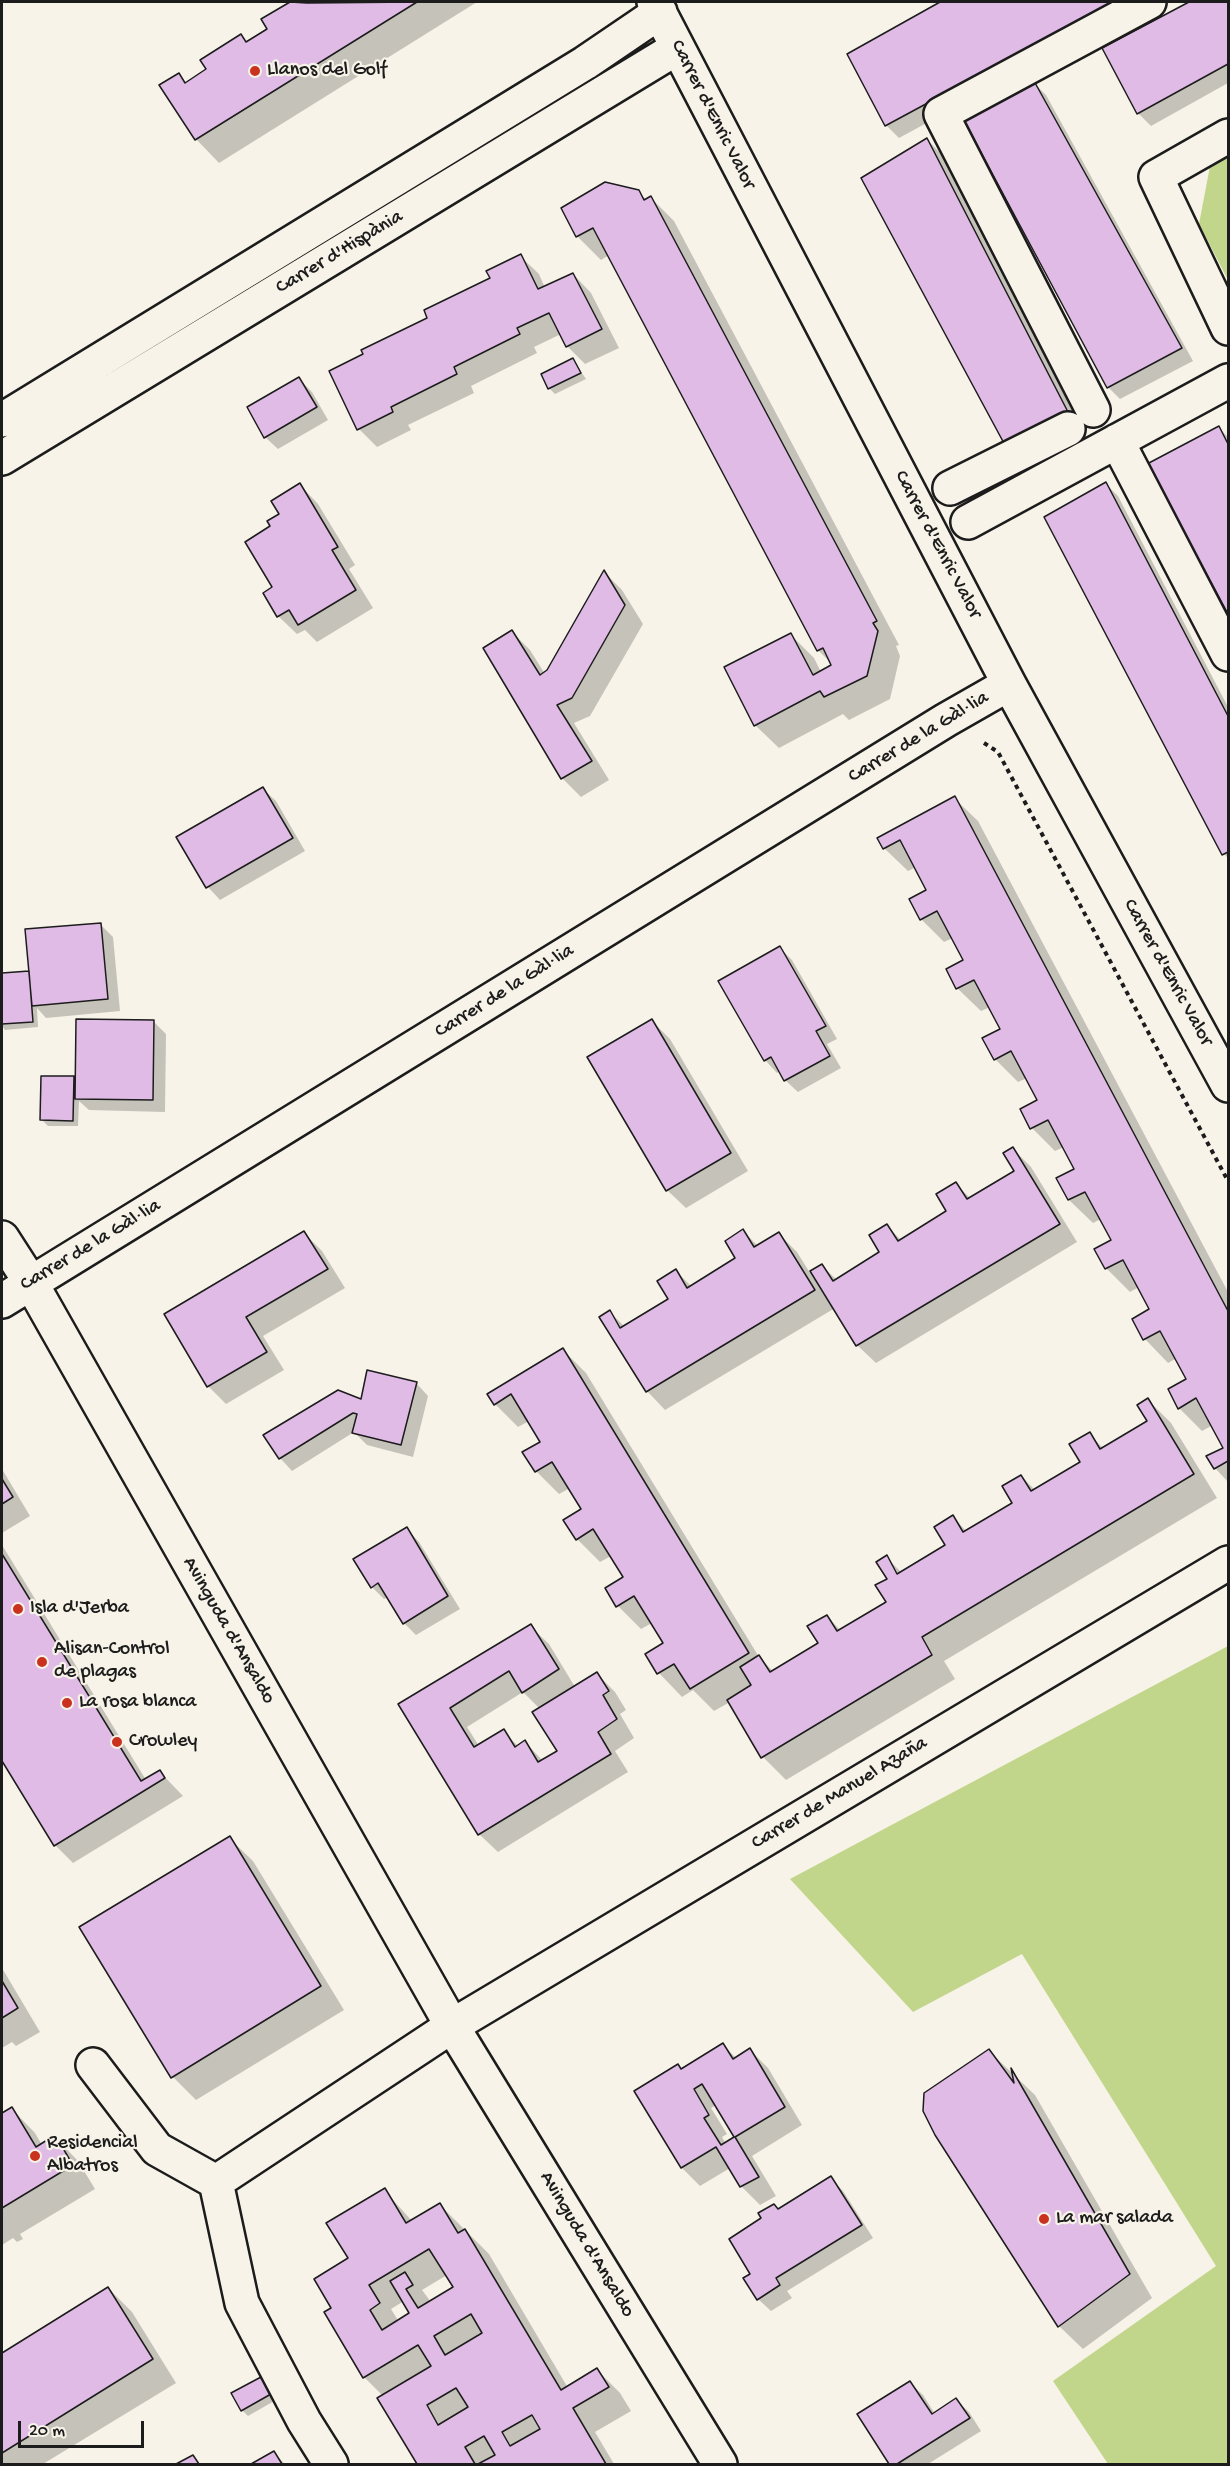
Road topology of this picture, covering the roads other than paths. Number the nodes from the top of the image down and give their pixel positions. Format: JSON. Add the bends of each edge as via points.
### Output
{"nodes":[{"id":1,"x":1149,"y":2,"type":"edge"},
{"id":2,"x":657,"y":7,"type":"edge"},
{"id":3,"x":677,"y":48,"type":"junction"},
{"id":4,"x":1228,"y":136,"type":"edge"},
{"id":5,"x":1228,"y":328,"type":"edge"},
{"id":6,"x":1228,"y":381,"type":"edge"},
{"id":7,"x":2,"y":420,"type":"edge"},
{"id":8,"x":1117,"y":441,"type":"junction"},
{"id":9,"x":2,"y":458,"type":"edge"},
{"id":10,"x":950,"y":488,"type":"dead end"},
{"id":11,"x":968,"y":522,"type":"dead end"},
{"id":12,"x":1228,"y":654,"type":"edge"},
{"id":13,"x":1009,"y":684,"type":"junction"},
{"id":14,"x":1228,"y":1085,"type":"edge"},
{"id":15,"x":2,"y":1238,"type":"edge"},
{"id":16,"x":32,"y":1283,"type":"junction"},
{"id":17,"x":2,"y":1300,"type":"edge"},
{"id":18,"x":1228,"y":1563,"type":"edge"},
{"id":19,"x":452,"y":2026,"type":"junction"},
{"id":20,"x":93,"y":2065,"type":"dead end"},
{"id":21,"x":216,"y":2182,"type":"junction"},
{"id":22,"x":331,"y":2464,"type":"edge"},
{"id":23,"x":720,"y":2464,"type":"edge"}],
"edges":[{"from":1,"to":10,"type":"street","via":[[941,114],[1080,419]]},
{"from":2,"to":3,"type":"street","name":"Carrer d'Enric Valor"},
{"from":2,"to":7,"type":"street","name":"Carrer d'Hispània","via":[[585,63]]},
{"from":3,"to":9,"type":"street","name":"Carrer d'Hispània"},
{"from":3,"to":13,"type":"street","name":"Carrer d'Enric Valor"},
{"from":4,"to":5,"type":"street","via":[[1155,177]]},
{"from":6,"to":8,"type":"street"},
{"from":8,"to":11,"type":"street"},
{"from":8,"to":12,"type":"street"},
{"from":13,"to":14,"type":"street","name":"Carrer d'Enric Valor"},
{"from":13,"to":16,"type":"street","name":"Carrer de la Gàl·lia"},
{"from":15,"to":16,"type":"street","name":"Avinguda d'Ansaldo"},
{"from":16,"to":17,"type":"street","name":"Carrer de la Gàl·lia"},
{"from":16,"to":19,"type":"street","name":"Avinguda d'Ansaldo"},
{"from":18,"to":19,"type":"street","name":"Carrer de Manuel Azaña"},
{"from":19,"to":21,"type":"street"},
{"from":19,"to":23,"type":"street","name":"Avinguda d'Ansaldo"},
{"from":20,"to":21,"type":"street","via":[[157,2149]]},
{"from":21,"to":22,"type":"street","via":[[242,2303]]}]}
